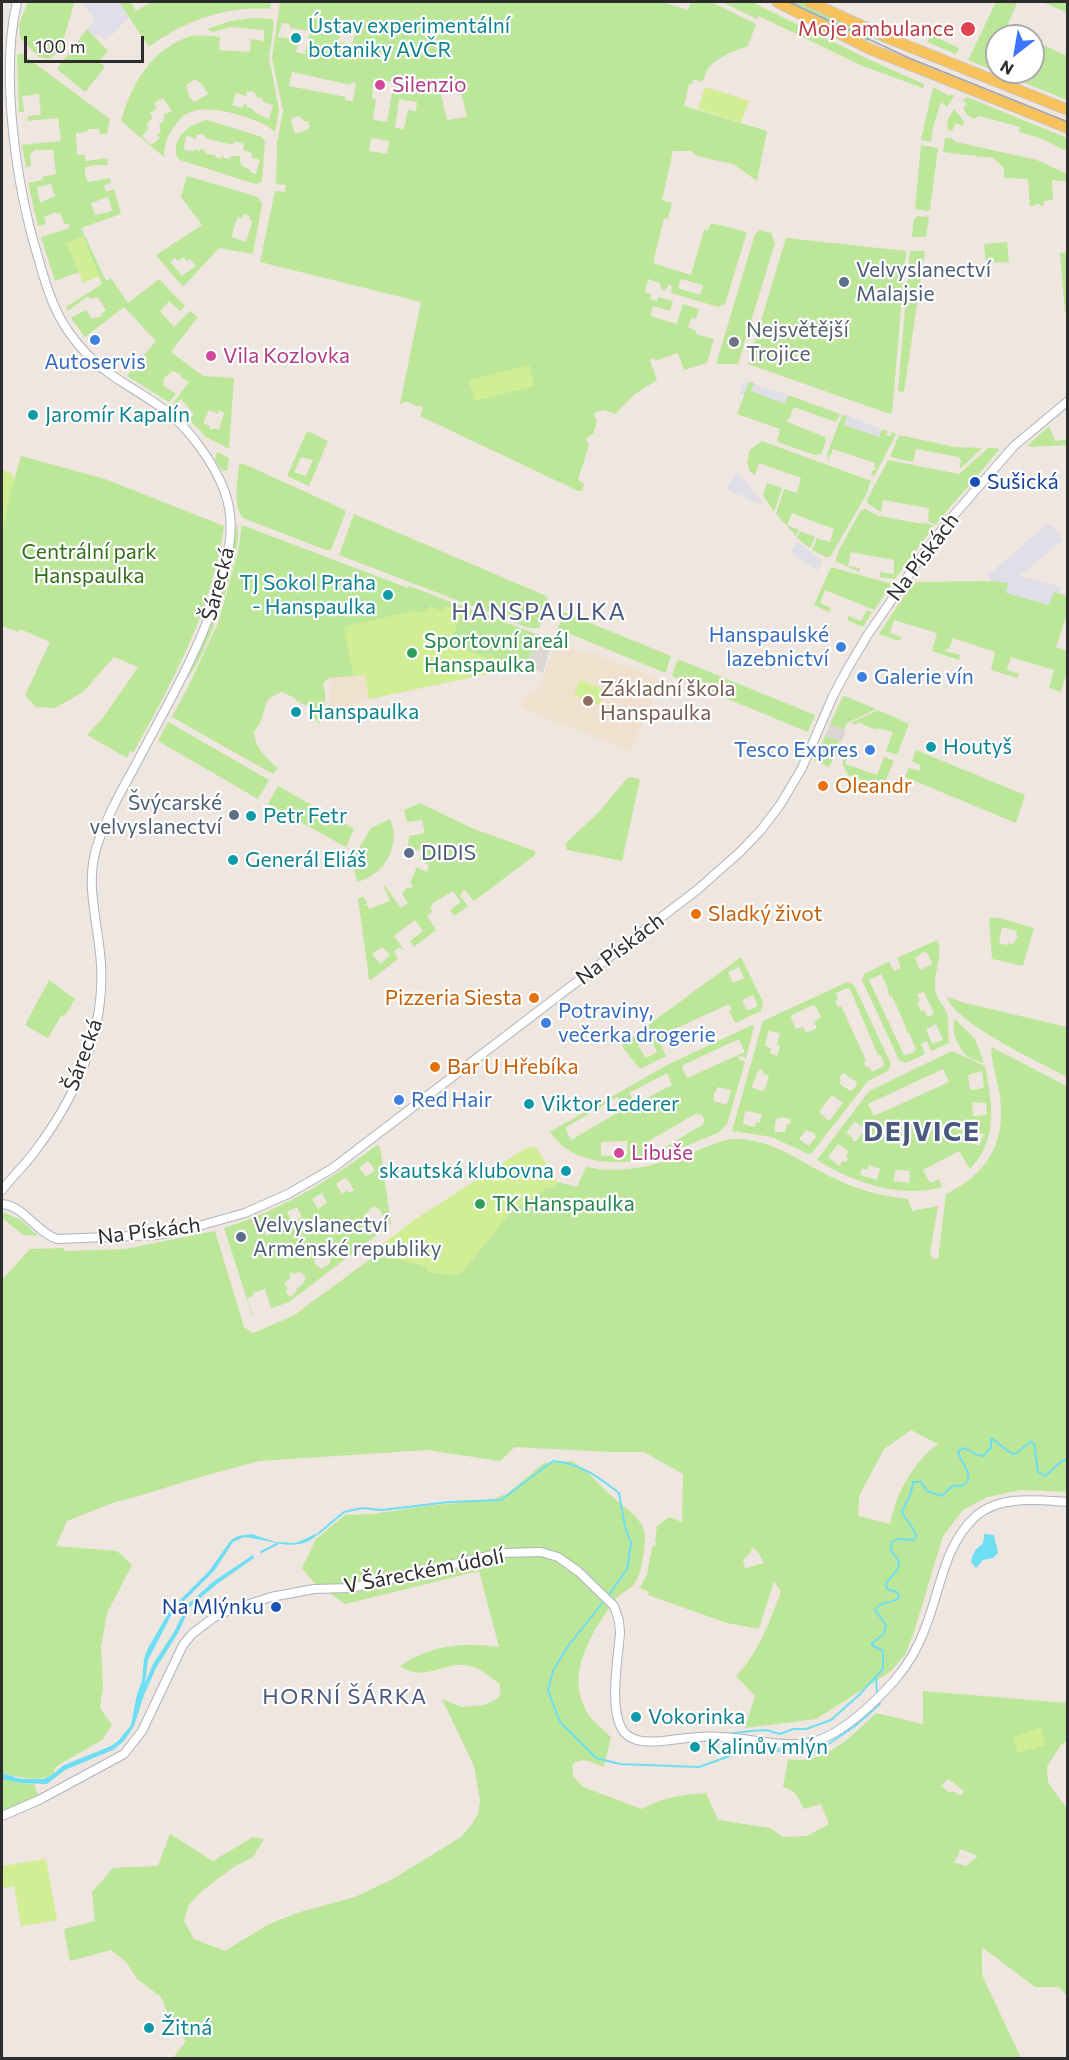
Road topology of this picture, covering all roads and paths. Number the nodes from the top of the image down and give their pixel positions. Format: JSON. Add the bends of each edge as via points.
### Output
{"nodes":[{"id":1,"x":17,"y":2,"type":"edge"},
{"id":2,"x":777,"y":2,"type":"edge"},
{"id":3,"x":810,"y":2,"type":"edge"},
{"id":4,"x":1068,"y":110,"type":"edge"},
{"id":5,"x":1068,"y":128,"type":"edge"},
{"id":6,"x":1068,"y":401,"type":"edge"},
{"id":7,"x":2,"y":1190,"type":"edge"},
{"id":8,"x":2,"y":1204,"type":"edge"},
{"id":9,"x":1068,"y":1502,"type":"edge"},
{"id":10,"x":2,"y":1816,"type":"edge"}],
"edges":[{"from":1,"to":7,"type":"street","name":"Šárecká","via":[[8,41],[8,102],[14,151],[30,231],[56,310],[74,339],[109,374],[183,426],[220,481],[232,515],[230,549],[208,624],[109,816],[93,860],[92,894],[101,964],[100,1009],[92,1045],[55,1120]]},
{"from":2,"to":5,"type":"main road","via":[[870,49]]},
{"from":3,"to":4,"type":"main road","via":[[888,38]]},
{"from":6,"to":8,"type":"street","name":"Na Pískách","via":[[1014,446],[919,560],[857,652],[787,794],[740,852],[697,890],[333,1168],[245,1213],[157,1234],[57,1239],[14,1207]]},
{"from":9,"to":10,"type":"street","name":"V Šáreckém údolí","via":[[1029,1499],[998,1504],[978,1514],[957,1538],[910,1660],[870,1706],[824,1738],[784,1744],[726,1737],[633,1739],[624,1732],[616,1711],[619,1621],[614,1606],[558,1557],[541,1552],[501,1553],[351,1588],[292,1592],[225,1612],[202,1625],[183,1645],[142,1731],[124,1754]]}]}
